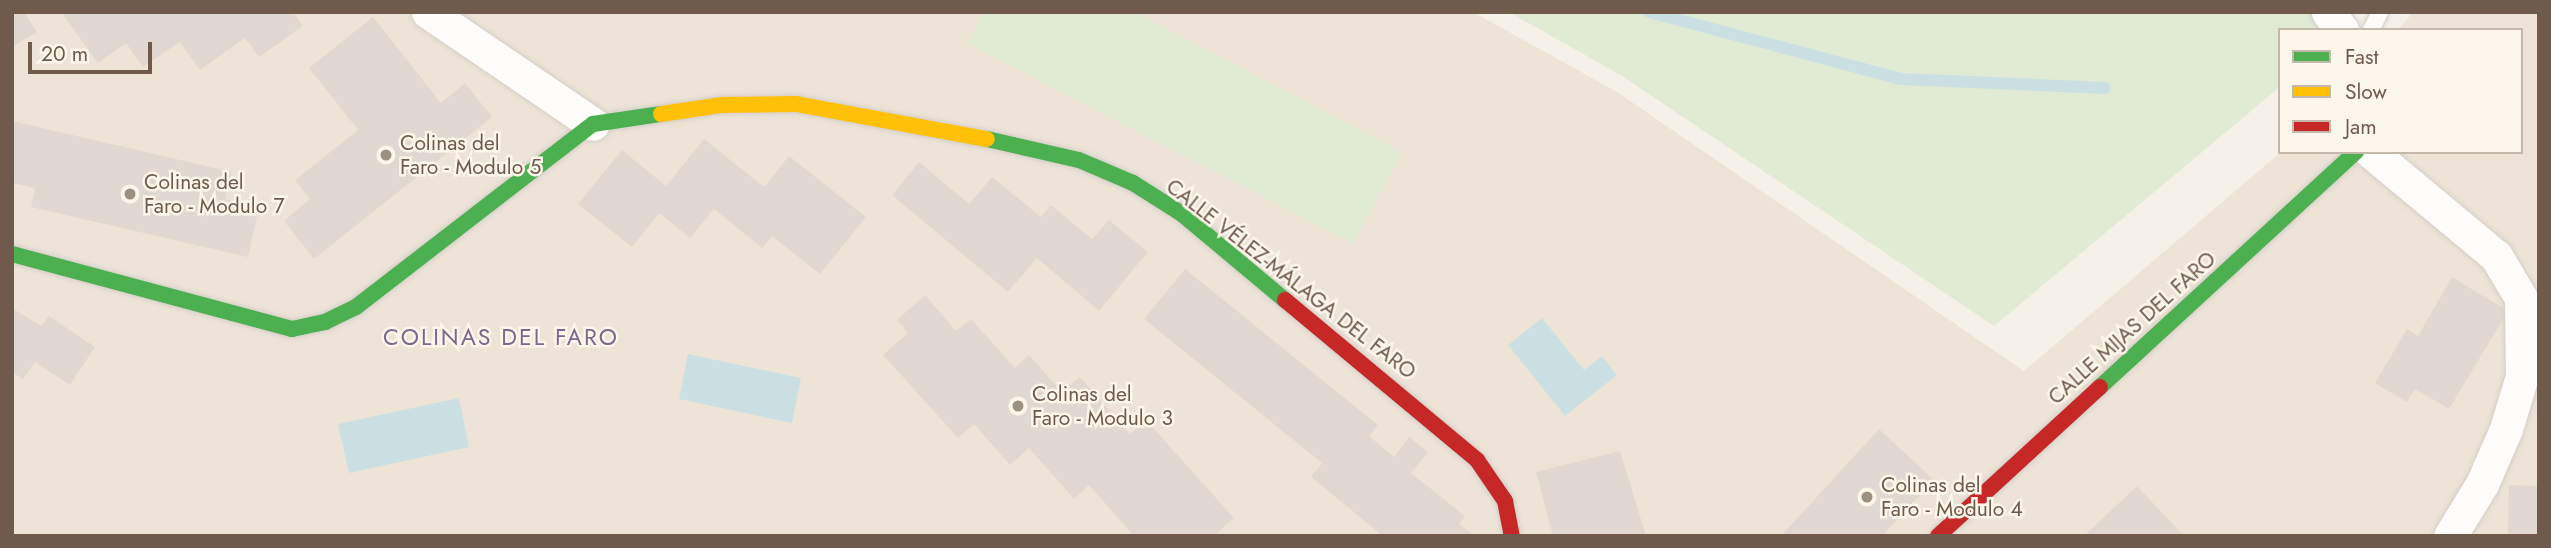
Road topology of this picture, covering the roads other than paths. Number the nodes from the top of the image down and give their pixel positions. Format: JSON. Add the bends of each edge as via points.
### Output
{"nodes":[{"id":1,"x":428,"y":12,"type":"edge"},
{"id":2,"x":2328,"y":12,"type":"edge"},
{"id":3,"x":2380,"y":12,"type":"edge"},
{"id":4,"x":2340,"y":28,"type":"edge"},
{"id":5,"x":2372,"y":28,"type":"edge"},
{"id":6,"x":593,"y":124,"type":"junction"},
{"id":7,"x":2354,"y":154,"type":"edge"},
{"id":8,"x":2373,"y":154,"type":"edge"},
{"id":9,"x":12,"y":254,"type":"edge"},
{"id":10,"x":1512,"y":536,"type":"edge"},
{"id":11,"x":1938,"y":536,"type":"edge"},
{"id":12,"x":2450,"y":536,"type":"edge"}],
"edges":[{"from":1,"to":6,"type":"street"},
{"from":2,"to":4,"type":"street"},
{"from":3,"to":5,"type":"lane"},
{"from":6,"to":9,"type":"street","name":"CALLE VÉLEZ-MÁLAGA DEL FARO","via":[[356,307],[325,323],[281,327]]},
{"from":6,"to":10,"type":"street","name":"CALLE VÉLEZ-MÁLAGA DEL FARO","via":[[722,105],[796,104],[924,124],[1079,160],[1133,183],[1182,214],[1477,460],[1505,501]]},
{"from":7,"to":11,"type":"street","name":"CALLE MIJAS DEL FARO"},
{"from":8,"to":12,"type":"street","via":[[2496,256],[2521,298],[2524,335],[2518,390],[2482,484]]}]}
